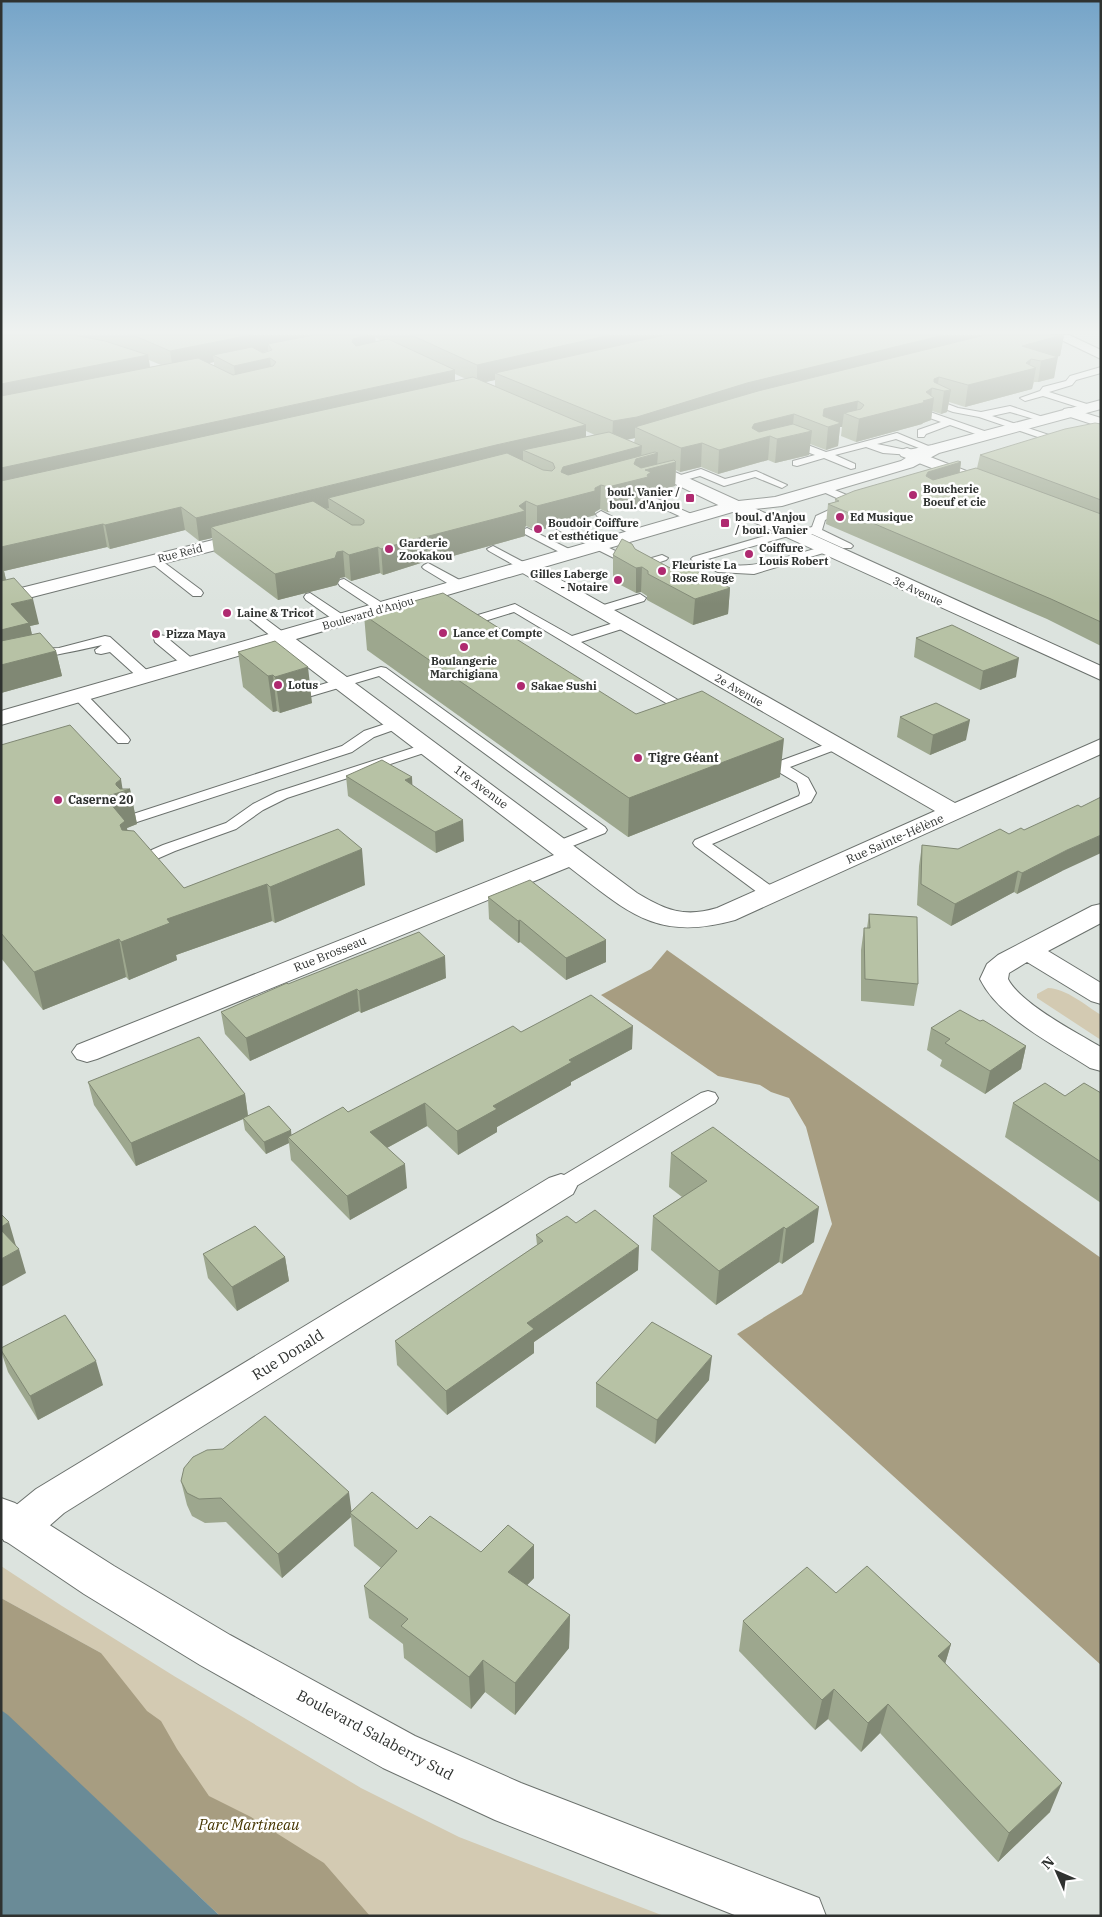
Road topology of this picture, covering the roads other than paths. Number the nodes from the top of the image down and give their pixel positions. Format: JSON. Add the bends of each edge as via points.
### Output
{"nodes":[{"id":1,"x":940,"y":424,"type":"edge"},
{"id":2,"x":957,"y":424,"type":"edge"},
{"id":3,"x":1009,"y":424,"type":"edge"},
{"id":4,"x":1026,"y":424,"type":"edge"},
{"id":5,"x":1017,"y":427,"type":"junction"},
{"id":6,"x":895,"y":428,"type":"edge"},
{"id":7,"x":922,"y":435,"type":"junction"},
{"id":8,"x":988,"y":435,"type":"junction"},
{"id":9,"x":1101,"y":437,"type":"edge"},
{"id":10,"x":840,"y":441,"type":"dead end"},
{"id":11,"x":867,"y":444,"type":"junction"},
{"id":12,"x":781,"y":445,"type":"edge"},
{"id":13,"x":950,"y":446,"type":"junction"},
{"id":14,"x":855,"y":447,"type":"junction"},
{"id":15,"x":919,"y":454,"type":"junction"},
{"id":16,"x":825,"y":455,"type":"junction"},
{"id":17,"x":631,"y":457,"type":"edge"},
{"id":18,"x":797,"y":463,"type":"dead end"},
{"id":19,"x":851,"y":466,"type":"junction"},
{"id":20,"x":640,"y":475,"type":"edge"},
{"id":21,"x":658,"y":476,"type":"junction"},
{"id":22,"x":677,"y":478,"type":"junction"},
{"id":23,"x":782,"y":485,"type":"junction"},
{"id":24,"x":994,"y":487,"type":"edge"},
{"id":25,"x":823,"y":488,"type":"junction"},
{"id":26,"x":653,"y":500,"type":"dead end"},
{"id":27,"x":735,"y":506,"type":"junction"},
{"id":28,"x":601,"y":514,"type":"dead end"},
{"id":29,"x":692,"y":518,"type":"junction"},
{"id":30,"x":562,"y":528,"type":"dead end"},
{"id":31,"x":527,"y":531,"type":"dead end"},
{"id":32,"x":267,"y":532,"type":"edge"},
{"id":33,"x":800,"y":532,"type":"junction"},
{"id":34,"x":638,"y":534,"type":"junction"},
{"id":35,"x":598,"y":546,"type":"junction"},
{"id":36,"x":847,"y":546,"type":"dead end"},
{"id":37,"x":492,"y":549,"type":"dead end"},
{"id":38,"x":826,"y":549,"type":"junction"},
{"id":39,"x":570,"y":554,"type":"junction"},
{"id":40,"x":662,"y":558,"type":"dead end"},
{"id":41,"x":154,"y":560,"type":"junction"},
{"id":42,"x":428,"y":566,"type":"dead end"},
{"id":43,"x":525,"y":567,"type":"junction"},
{"id":44,"x":344,"y":583,"type":"dead end"},
{"id":45,"x":461,"y":586,"type":"junction"},
{"id":46,"x":197,"y":593,"type":"dead end"},
{"id":47,"x":310,"y":597,"type":"dead end"},
{"id":48,"x":640,"y":598,"type":"dead end"},
{"id":49,"x":1,"y":599,"type":"edge"},
{"id":50,"x":383,"y":608,"type":"junction"},
{"id":51,"x":601,"y":610,"type":"junction"},
{"id":52,"x":250,"y":614,"type":"dead end"},
{"id":53,"x":451,"y":617,"type":"edge"},
{"id":54,"x":342,"y":620,"type":"junction"},
{"id":55,"x":465,"y":622,"type":"junction"},
{"id":56,"x":624,"y":624,"type":"junction"},
{"id":57,"x":484,"y":634,"type":"edge"},
{"id":58,"x":282,"y":638,"type":"junction"},
{"id":59,"x":160,"y":639,"type":"dead end"},
{"id":60,"x":571,"y":641,"type":"junction"},
{"id":61,"x":112,"y":647,"type":"junction"},
{"id":62,"x":64,"y":660,"type":"dead end"},
{"id":63,"x":1,"y":663,"type":"edge"},
{"id":64,"x":190,"y":664,"type":"junction"},
{"id":65,"x":1101,"y":674,"type":"edge"},
{"id":66,"x":146,"y":677,"type":"junction"},
{"id":67,"x":341,"y":683,"type":"junction"},
{"id":68,"x":308,"y":693,"type":"dead end"},
{"id":69,"x":80,"y":696,"type":"junction"},
{"id":70,"x":686,"y":709,"type":"junction"},
{"id":71,"x":670,"y":715,"type":"edge"},
{"id":72,"x":1,"y":718,"type":"edge"},
{"id":73,"x":699,"y":718,"type":"edge"},
{"id":74,"x":397,"y":724,"type":"junction"},
{"id":75,"x":123,"y":740,"type":"dead end"},
{"id":76,"x":835,"y":745,"type":"junction"},
{"id":77,"x":1101,"y":746,"type":"edge"},
{"id":78,"x":428,"y":748,"type":"junction"},
{"id":79,"x":752,"y":749,"type":"edge"},
{"id":80,"x":780,"y":766,"type":"junction"},
{"id":81,"x":954,"y":812,"type":"junction"},
{"id":82,"x":132,"y":819,"type":"dead end"},
{"id":83,"x":566,"y":851,"type":"junction"},
{"id":84,"x":137,"y":862,"type":"edge"},
{"id":85,"x":771,"y":894,"type":"junction"},
{"id":86,"x":1101,"y":912,"type":"edge"},
{"id":87,"x":686,"y":922,"type":"joint"},
{"id":88,"x":1027,"y":950,"type":"junction"},
{"id":89,"x":1101,"y":995,"type":"edge"},
{"id":90,"x":87,"y":1052,"type":"dead end"},
{"id":91,"x":1101,"y":1061,"type":"edge"},
{"id":92,"x":708,"y":1098,"type":"dead end"},
{"id":93,"x":561,"y":1186,"type":"joint"},
{"id":94,"x":10,"y":1522,"type":"edge"},
{"id":95,"x":801,"y":1916,"type":"edge"}],
"edges":[{"from":1,"to":7,"type":"lane","via":[[926,428]]},
{"from":2,"to":8,"type":"lane"},
{"from":3,"to":5,"type":"lane"},
{"from":4,"to":5,"type":"street","name":"Boulevard d'Anjou"},
{"from":5,"to":8,"type":"street","name":"Boulevard d'Anjou"},
{"from":5,"to":9,"type":"lane","via":[[1064,443],[1091,436]]},
{"from":6,"to":7,"type":"lane"},
{"from":7,"to":13,"type":"lane"},
{"from":8,"to":13,"type":"street","name":"Boulevard d'Anjou"},
{"from":10,"to":14,"type":"lane"},
{"from":11,"to":14,"type":"lane"},
{"from":11,"to":15,"type":"lane","via":[[883,450]]},
{"from":11,"to":15,"type":"lane","via":[[897,436]]},
{"from":12,"to":16,"type":"lane","via":[[792,442]]},
{"from":13,"to":15,"type":"street","name":"Boulevard d'Anjou"},
{"from":14,"to":16,"type":"lane"},
{"from":15,"to":19,"type":"street","name":"Boulevard d'Anjou","via":[[887,456]]},
{"from":15,"to":24,"type":"street","via":[[968,483]]},
{"from":15,"to":25,"type":"street","name":"Boulevard d'Anjou","via":[[907,464]]},
{"from":16,"to":18,"type":"lane"},
{"from":16,"to":19,"type":"lane"},
{"from":17,"to":21,"type":"street","name":"3e Avenue"},
{"from":19,"to":23,"type":"street","name":"Boulevard d'Anjou"},
{"from":20,"to":21,"type":"lane"},
{"from":21,"to":22,"type":"street","name":"3e Avenue"},
{"from":22,"to":23,"type":"lane","via":[[702,472],[724,483],[756,474]]},
{"from":22,"to":27,"type":"street","name":"3e Avenue"},
{"from":23,"to":27,"type":"street","name":"Boulevard d'Anjou","via":[[755,493]]},
{"from":25,"to":27,"type":"street","name":"Boulevard d'Anjou","via":[[776,502]]},
{"from":25,"to":33,"type":"lane","via":[[845,498],[848,504],[820,518],[817,529]]},
{"from":26,"to":29,"type":"lane"},
{"from":27,"to":29,"type":"street","name":"Boulevard d'Anjou"},
{"from":27,"to":33,"type":"street","name":"3e Avenue"},
{"from":28,"to":34,"type":"lane"},
{"from":29,"to":34,"type":"street","name":"Boulevard d'Anjou"},
{"from":30,"to":35,"type":"lane"},
{"from":31,"to":39,"type":"lane"},
{"from":32,"to":41,"type":"street","name":"Rue Reid"},
{"from":33,"to":36,"type":"lane"},
{"from":33,"to":38,"type":"street","name":"3e Avenue"},
{"from":33,"to":38,"type":"lane","via":[[697,559],[718,568],[754,570]]},
{"from":34,"to":35,"type":"street","name":"Boulevard d'Anjou"},
{"from":35,"to":39,"type":"street","name":"Boulevard d'Anjou"},
{"from":35,"to":40,"type":"lane","via":[[642,570]]},
{"from":37,"to":43,"type":"lane"},
{"from":38,"to":65,"type":"street","name":"3e Avenue"},
{"from":39,"to":43,"type":"street","name":"Boulevard d'Anjou"},
{"from":41,"to":46,"type":"lane"},
{"from":41,"to":49,"type":"street","name":"Rue Reid"},
{"from":42,"to":45,"type":"lane"},
{"from":43,"to":45,"type":"street","name":"Boulevard d'Anjou"},
{"from":43,"to":51,"type":"street","name":"2e Avenue"},
{"from":44,"to":50,"type":"lane"},
{"from":45,"to":50,"type":"street","name":"Boulevard d'Anjou","via":[[427,603]]},
{"from":47,"to":54,"type":"lane"},
{"from":48,"to":51,"type":"lane"},
{"from":50,"to":54,"type":"street","name":"Boulevard d'Anjou"},
{"from":51,"to":56,"type":"street","name":"2e Avenue"},
{"from":52,"to":58,"type":"lane"},
{"from":53,"to":55,"type":"lane"},
{"from":54,"to":58,"type":"street","name":"Boulevard d'Anjou"},
{"from":55,"to":57,"type":"lane"},
{"from":55,"to":60,"type":"lane","via":[[516,608]]},
{"from":56,"to":60,"type":"lane"},
{"from":56,"to":76,"type":"street","name":"2e Avenue"},
{"from":58,"to":64,"type":"street","name":"Boulevard d'Anjou"},
{"from":58,"to":67,"type":"street","name":"1re Avenue"},
{"from":59,"to":64,"type":"lane"},
{"from":60,"to":70,"type":"lane"},
{"from":61,"to":62,"type":"lane"},
{"from":61,"to":63,"type":"lane","via":[[104,640]]},
{"from":61,"to":66,"type":"lane"},
{"from":64,"to":66,"type":"street","name":"Boulevard d'Anjou"},
{"from":66,"to":69,"type":"street","name":"Boulevard d'Anjou"},
{"from":67,"to":68,"type":"lane"},
{"from":67,"to":74,"type":"street","name":"1re Avenue"},
{"from":67,"to":83,"type":"lane","via":[[381,671],[599,830]]},
{"from":69,"to":72,"type":"street","name":"Boulevard d'Anjou"},
{"from":69,"to":75,"type":"lane"},
{"from":70,"to":71,"type":"lane"},
{"from":70,"to":73,"type":"lane"},
{"from":74,"to":78,"type":"street","name":"1re Avenue"},
{"from":74,"to":82,"type":"lane","via":[[369,734],[347,748]]},
{"from":76,"to":80,"type":"lane"},
{"from":76,"to":81,"type":"street","name":"2e Avenue"},
{"from":77,"to":81,"type":"street","name":"Rue Sainte-Hélène"},
{"from":78,"to":83,"type":"street","name":"1re Avenue"},
{"from":78,"to":84,"type":"lane","via":[[282,795],[231,826]]},
{"from":79,"to":80,"type":"lane"},
{"from":80,"to":85,"type":"lane","via":[[803,781],[808,793],[806,799],[700,843]]},
{"from":81,"to":85,"type":"street","name":"Rue Sainte-Hélène"},
{"from":83,"to":87,"type":"street","name":"1re Avenue","via":[[642,908],[670,920]]},
{"from":83,"to":90,"type":"street","name":"Rue Brosseau"},
{"from":85,"to":87,"type":"street","name":"Rue Sainte-Hélène","via":[[726,914]]},
{"from":86,"to":88,"type":"street"},
{"from":88,"to":89,"type":"street"},
{"from":88,"to":91,"type":"street","via":[[1000,966],[995,973],[997,987],[1018,1007]]},
{"from":92,"to":93,"type":"lane"},
{"from":93,"to":94,"type":"street","name":"Rue Donald","via":[[50,1501]]},
{"from":94,"to":95,"type":"street","name":"Boulevard Salaberry Sud","via":[[215,1650],[399,1752],[519,1805]]}]}
